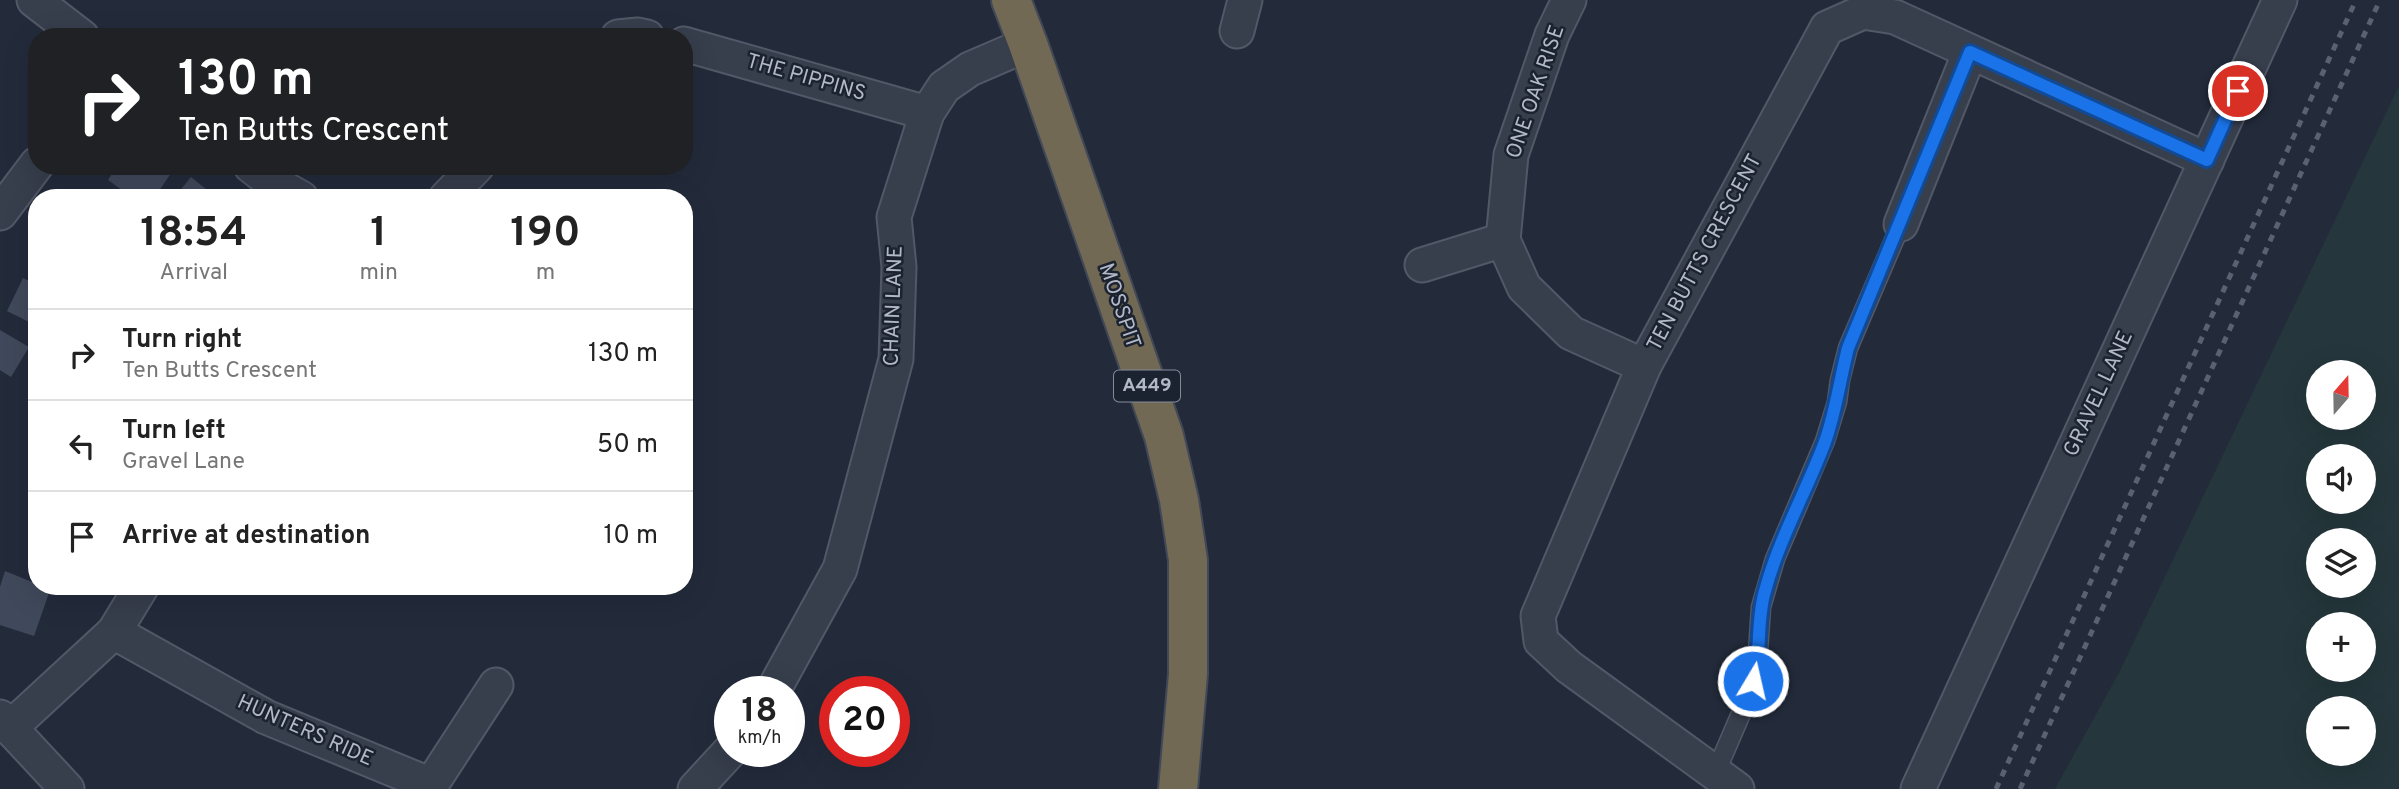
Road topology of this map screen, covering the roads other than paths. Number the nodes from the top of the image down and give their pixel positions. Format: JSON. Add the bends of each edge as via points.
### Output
{"nodes":[{"id":1,"x":34,"y":0,"type":"edge"},
{"id":2,"x":1011,"y":0,"type":"edge"},
{"id":3,"x":1569,"y":0,"type":"edge"},
{"id":4,"x":2280,"y":0,"type":"edge"},
{"id":5,"x":70,"y":28,"type":"edge"},
{"id":6,"x":1028,"y":44,"type":"junction"},
{"id":7,"x":693,"y":47,"type":"edge"},
{"id":8,"x":1970,"y":52,"type":"junction"},
{"id":9,"x":927,"y":113,"type":"junction"},
{"id":10,"x":2207,"y":160,"type":"junction"},
{"id":11,"x":29,"y":175,"type":"edge"},
{"id":12,"x":263,"y":175,"type":"edge"},
{"id":13,"x":468,"y":175,"type":"edge"},
{"id":14,"x":285,"y":189,"type":"edge"},
{"id":15,"x":455,"y":189,"type":"edge"},
{"id":16,"x":0,"y":213,"type":"edge"},
{"id":17,"x":1901,"y":224,"type":"joint"},
{"id":18,"x":1503,"y":240,"type":"junction"},
{"id":19,"x":1422,"y":265,"type":"dead end"},
{"id":20,"x":1644,"y":366,"type":"junction"},
{"id":21,"x":137,"y":595,"type":"edge"},
{"id":22,"x":114,"y":632,"type":"junction"},
{"id":23,"x":781,"y":676,"type":"edge"},
{"id":24,"x":496,"y":685,"type":"dead end"},
{"id":25,"x":5,"y":722,"type":"edge"},
{"id":26,"x":715,"y":767,"type":"edge"},
{"id":27,"x":1726,"y":781,"type":"edge"},
{"id":28,"x":67,"y":789,"type":"edge"},
{"id":29,"x":695,"y":789,"type":"edge"},
{"id":30,"x":1178,"y":789,"type":"edge"},
{"id":31,"x":1918,"y":789,"type":"edge"}],
"edges":[{"from":1,"to":5,"type":"street"},
{"from":2,"to":6,"type":"highway","name":"MOSSPIT","number":"A449"},
{"from":3,"to":18,"type":"street","name":"ONE OAK RISE","via":[[1552,35],[1511,155]]},
{"from":4,"to":10,"type":"street","name":"GRAVEL LANE"},
{"from":6,"to":9,"type":"street","name":"CHAIN LANE","via":[[970,69],[944,88]]},
{"from":6,"to":30,"type":"highway","name":"MOSSPIT","number":"A449","via":[[1164,436],[1180,500],[1188,561],[1188,674]]},
{"from":7,"to":9,"type":"street","name":"THE PIPPINS"},
{"from":8,"to":10,"type":"street","name":"TEN BUTTS CRESCENT"},
{"from":8,"to":17,"type":"street"},
{"from":8,"to":20,"type":"street","name":"TEN BUTTS CRESCENT","via":[[1895,17],[1863,12],[1827,28]]},
{"from":9,"to":23,"type":"street","name":"CHAIN LANE","via":[[894,217],[899,267],[896,359],[840,569]]},
{"from":10,"to":31,"type":"street","name":"GRAVEL LANE"},
{"from":11,"to":16,"type":"street"},
{"from":12,"to":14,"type":"street"},
{"from":13,"to":15,"type":"street"},
{"from":17,"to":27,"type":"lane","via":[[1848,348],[1825,441],[1775,559],[1761,607],[1757,667]]},
{"from":18,"to":19,"type":"street"},
{"from":18,"to":20,"type":"street","name":"ONE OAK RISE","via":[[1524,287],[1571,333]]},
{"from":20,"to":27,"type":"street","name":"TEN BUTTS CRESCENT","via":[[1538,616],[1541,641],[1569,667]]},
{"from":21,"to":22,"type":"street"},
{"from":22,"to":24,"type":"street","name":"HUNTERS RIDE","via":[[266,717],[431,785]]},
{"from":22,"to":25,"type":"street"},
{"from":25,"to":28,"type":"street"},
{"from":26,"to":29,"type":"street"}]}
